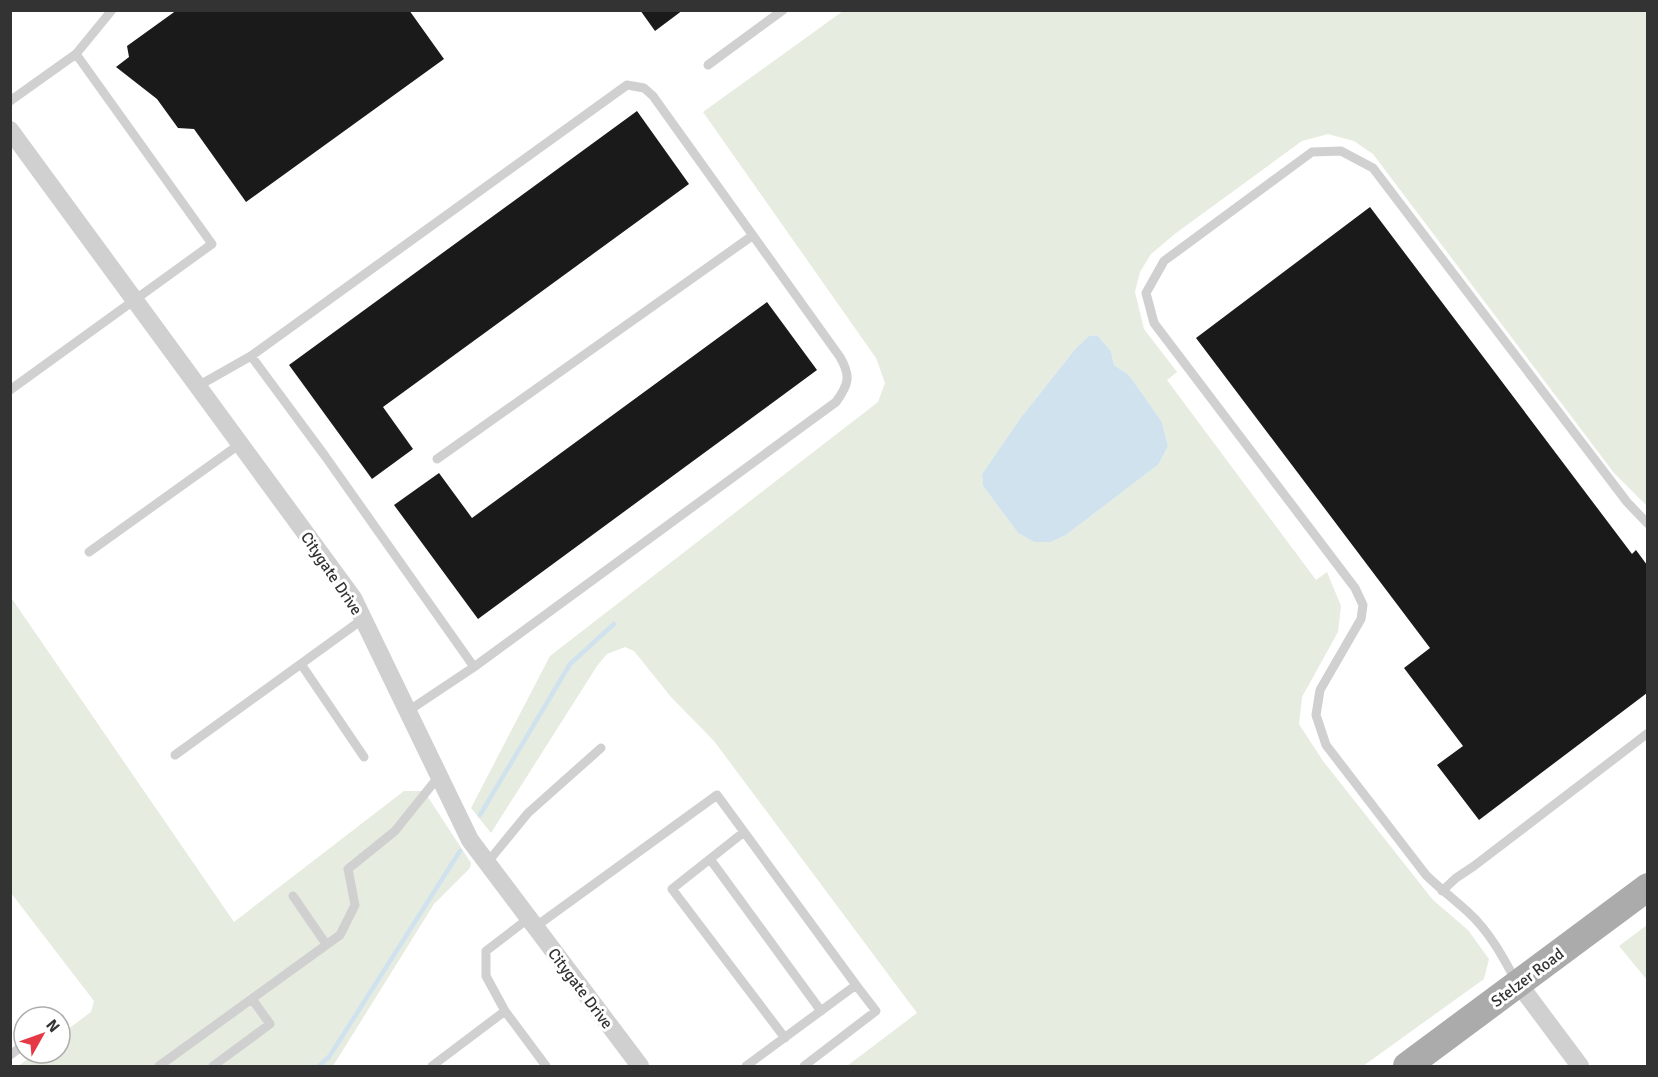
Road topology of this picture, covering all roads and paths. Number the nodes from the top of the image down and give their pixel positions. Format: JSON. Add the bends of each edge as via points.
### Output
{"nodes":[{"id":1,"x":112,"y":10,"type":"edge"},
{"id":2,"x":783,"y":10,"type":"edge"},
{"id":3,"x":76,"y":54,"type":"junction"},
{"id":4,"x":708,"y":66,"type":"dead end"},
{"id":5,"x":10,"y":101,"type":"edge"},
{"id":6,"x":10,"y":130,"type":"edge"},
{"id":7,"x":752,"y":236,"type":"junction"},
{"id":8,"x":135,"y":300,"type":"junction"},
{"id":9,"x":251,"y":356,"type":"junction"},
{"id":10,"x":198,"y":386,"type":"junction"},
{"id":11,"x":10,"y":390,"type":"edge"},
{"id":12,"x":240,"y":444,"type":"junction"},
{"id":13,"x":437,"y":459,"type":"dead end"},
{"id":14,"x":1647,"y":524,"type":"edge"},
{"id":15,"x":89,"y":552,"type":"dead end"},
{"id":16,"x":363,"y":619,"type":"junction"},
{"id":17,"x":301,"y":664,"type":"junction"},
{"id":18,"x":474,"y":667,"type":"junction"},
{"id":19,"x":408,"y":711,"type":"junction"},
{"id":20,"x":1647,"y":733,"type":"edge"},
{"id":21,"x":601,"y":748,"type":"dead end"},
{"id":22,"x":175,"y":755,"type":"dead end"},
{"id":23,"x":364,"y":757,"type":"dead end"},
{"id":24,"x":439,"y":776,"type":"junction"},
{"id":25,"x":744,"y":832,"type":"junction"},
{"id":26,"x":710,"y":859,"type":"junction"},
{"id":27,"x":488,"y":863,"type":"junction"},
{"id":28,"x":1647,"y":887,"type":"edge"},
{"id":29,"x":1442,"y":891,"type":"junction"},
{"id":30,"x":293,"y":897,"type":"dead end"},
{"id":31,"x":532,"y":922,"type":"junction"},
{"id":32,"x":327,"y":944,"type":"junction"},
{"id":33,"x":1518,"y":984,"type":"junction"},
{"id":34,"x":856,"y":985,"type":"junction"},
{"id":35,"x":252,"y":999,"type":"junction"},
{"id":36,"x":506,"y":1011,"type":"junction"},
{"id":37,"x":821,"y":1011,"type":"junction"},
{"id":38,"x":784,"y":1038,"type":"junction"},
{"id":39,"x":159,"y":1066,"type":"edge"},
{"id":40,"x":213,"y":1066,"type":"edge"},
{"id":41,"x":432,"y":1066,"type":"edge"},
{"id":42,"x":546,"y":1066,"type":"edge"},
{"id":43,"x":640,"y":1066,"type":"edge"},
{"id":44,"x":746,"y":1066,"type":"edge"},
{"id":45,"x":804,"y":1066,"type":"edge"},
{"id":46,"x":1407,"y":1066,"type":"edge"},
{"id":47,"x":1580,"y":1066,"type":"edge"}],
"edges":[{"from":1,"to":3,"type":"lane"},
{"from":2,"to":4,"type":"lane"},
{"from":3,"to":5,"type":"lane"},
{"from":3,"to":8,"type":"lane","via":[[212,244]]},
{"from":6,"to":8,"type":"street","name":"Citygate Drive"},
{"from":7,"to":9,"type":"lane","via":[[653,96],[645,88],[627,85]]},
{"from":7,"to":13,"type":"lane"},
{"from":7,"to":18,"type":"lane","via":[[840,357],[848,380],[843,392],[836,402]]},
{"from":8,"to":10,"type":"street","name":"Citygate Drive"},
{"from":8,"to":11,"type":"lane"},
{"from":9,"to":10,"type":"lane"},
{"from":9,"to":18,"type":"lane"},
{"from":10,"to":12,"type":"street","name":"Citygate Drive"},
{"from":12,"to":15,"type":"lane"},
{"from":12,"to":16,"type":"street","name":"Citygate Drive","via":[[353,598]]},
{"from":14,"to":29,"type":"lane","via":[[1373,168],[1341,151],[1312,152],[1164,261],[1146,293],[1154,323],[1355,588],[1363,605],[1362,618],[1320,690],[1316,715],[1326,745]]},
{"from":16,"to":17,"type":"lane"},
{"from":16,"to":19,"type":"street","name":"Citygate Drive"},
{"from":17,"to":22,"type":"lane"},
{"from":17,"to":23,"type":"lane"},
{"from":18,"to":19,"type":"lane"},
{"from":19,"to":24,"type":"street","name":"Citygate Drive"},
{"from":20,"to":29,"type":"lane"},
{"from":21,"to":27,"type":"lane","via":[[528,813]]},
{"from":24,"to":27,"type":"street","name":"Citygate Drive","via":[[470,840]]},
{"from":24,"to":32,"type":"lane","via":[[394,831],[348,869],[355,905],[340,935]]},
{"from":25,"to":26,"type":"lane"},
{"from":25,"to":31,"type":"lane","via":[[717,795]]},
{"from":25,"to":34,"type":"lane"},
{"from":26,"to":37,"type":"lane"},
{"from":26,"to":38,"type":"lane","via":[[672,889]]},
{"from":27,"to":31,"type":"street","name":"Citygate Drive"},
{"from":28,"to":33,"type":"main road","name":"Stelzer Road"},
{"from":29,"to":33,"type":"lane","via":[[1476,921]]},
{"from":30,"to":32,"type":"lane"},
{"from":31,"to":36,"type":"lane","via":[[486,951],[486,976]]},
{"from":31,"to":43,"type":"street","name":"Citygate Drive"},
{"from":32,"to":35,"type":"lane"},
{"from":33,"to":46,"type":"main road","name":"Stelzer Road"},
{"from":33,"to":47,"type":"street"},
{"from":34,"to":37,"type":"lane"},
{"from":34,"to":45,"type":"lane","via":[[876,1011]]},
{"from":35,"to":39,"type":"lane"},
{"from":35,"to":40,"type":"lane","via":[[270,1024]]},
{"from":36,"to":41,"type":"lane"},
{"from":36,"to":42,"type":"lane"},
{"from":37,"to":38,"type":"lane"},
{"from":38,"to":44,"type":"lane"}]}
